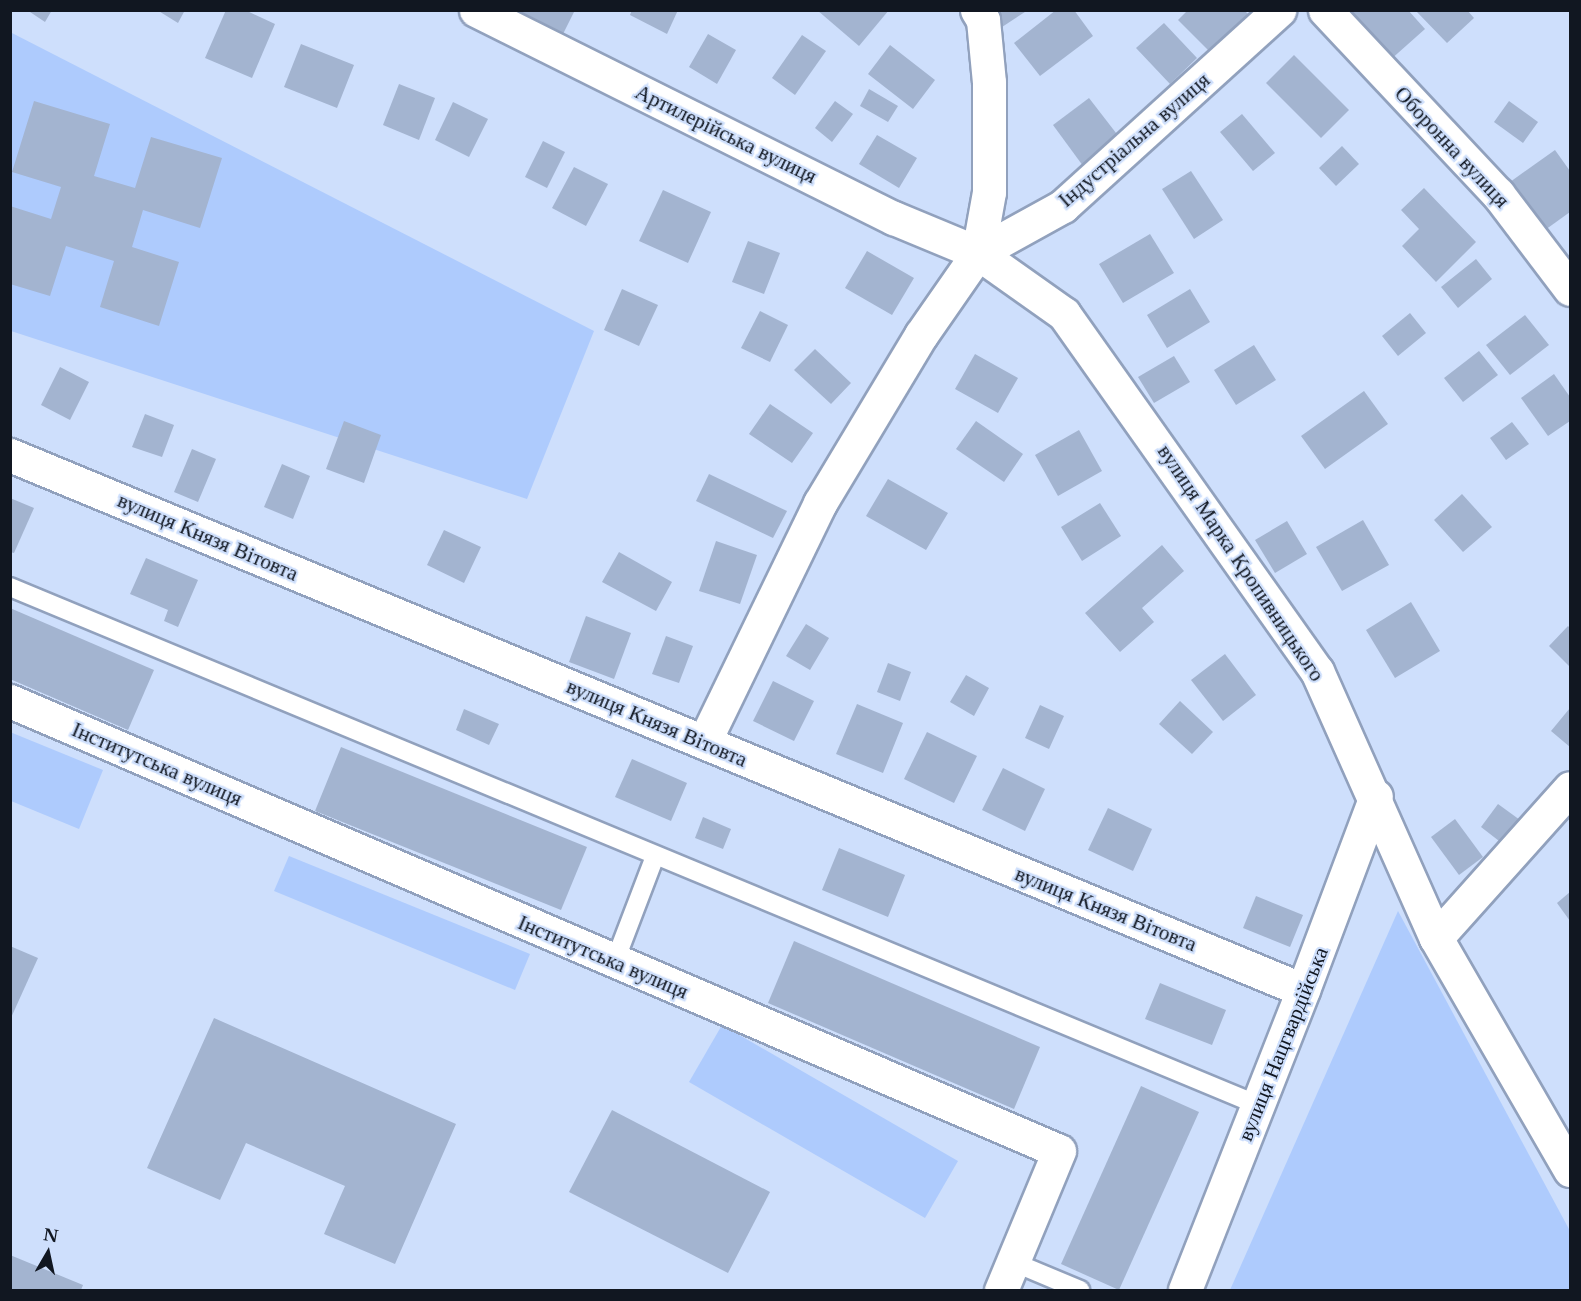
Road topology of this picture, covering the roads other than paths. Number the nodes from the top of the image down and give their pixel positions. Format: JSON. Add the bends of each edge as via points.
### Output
{"nodes":[{"id":1,"x":476,"y":10,"type":"edge"},
{"id":2,"x":977,"y":10,"type":"edge"},
{"id":3,"x":1279,"y":10,"type":"edge"},
{"id":4,"x":1325,"y":10,"type":"edge"},
{"id":5,"x":978,"y":253,"type":"junction"},
{"id":6,"x":1570,"y":290,"type":"edge"},
{"id":7,"x":10,"y":455,"type":"edge"},
{"id":8,"x":10,"y":587,"type":"edge"},
{"id":9,"x":10,"y":701,"type":"edge"},
{"id":10,"x":704,"y":742,"type":"junction"},
{"id":11,"x":1570,"y":788,"type":"edge"},
{"id":12,"x":1376,"y":796,"type":"junction"},
{"id":13,"x":655,"y":856,"type":"junction"},
{"id":14,"x":1436,"y":938,"type":"junction"},
{"id":15,"x":615,"y":961,"type":"junction"},
{"id":16,"x":1303,"y":990,"type":"junction"},
{"id":17,"x":1258,"y":1106,"type":"junction"},
{"id":18,"x":1570,"y":1170,"type":"edge"},
{"id":19,"x":1007,"y":1276,"type":"edge"},
{"id":20,"x":1080,"y":1290,"type":"edge"},
{"id":21,"x":1185,"y":1290,"type":"edge"}],
"edges":[{"from":1,"to":5,"type":"street","name":"Артилерійська вулиця","via":[[894,218]]},
{"from":2,"to":5,"type":"street","via":[[983,20],[989,82],[988,192]]},
{"from":3,"to":5,"type":"street","name":"Індустріальна вулиця","via":[[1063,206]]},
{"from":4,"to":6,"type":"street","name":"Оборонна вулиця","via":[[1498,194]]},
{"from":5,"to":10,"type":"street","via":[[921,335],[820,503]]},
{"from":5,"to":12,"type":"street","name":"вулиця Марка Кропивницького","via":[[1064,314],[1152,433],[1317,671]]},
{"from":7,"to":10,"type":"street","name":"вулиця Князя Вітовта"},
{"from":8,"to":13,"type":"lane"},
{"from":9,"to":15,"type":"street","name":"Інститутська вулиця"},
{"from":10,"to":16,"type":"street","name":"вулиця Князя Вітовта"},
{"from":11,"to":14,"type":"street"},
{"from":12,"to":14,"type":"street","name":"вулиця Марка Кропивницького"},
{"from":12,"to":16,"type":"street","name":"вулиця Нацгвардійська"},
{"from":13,"to":15,"type":"lane"},
{"from":13,"to":17,"type":"lane"},
{"from":14,"to":18,"type":"street","name":"вулиця Марка Кропивницького"},
{"from":15,"to":19,"type":"street","name":"Інститутська вулиця","via":[[1059,1151]]},
{"from":16,"to":17,"type":"street","name":"вулиця Нацгвардійська"},
{"from":17,"to":21,"type":"street","name":"вулиця Нацгвардійська"},
{"from":19,"to":20,"type":"lane"}]}
